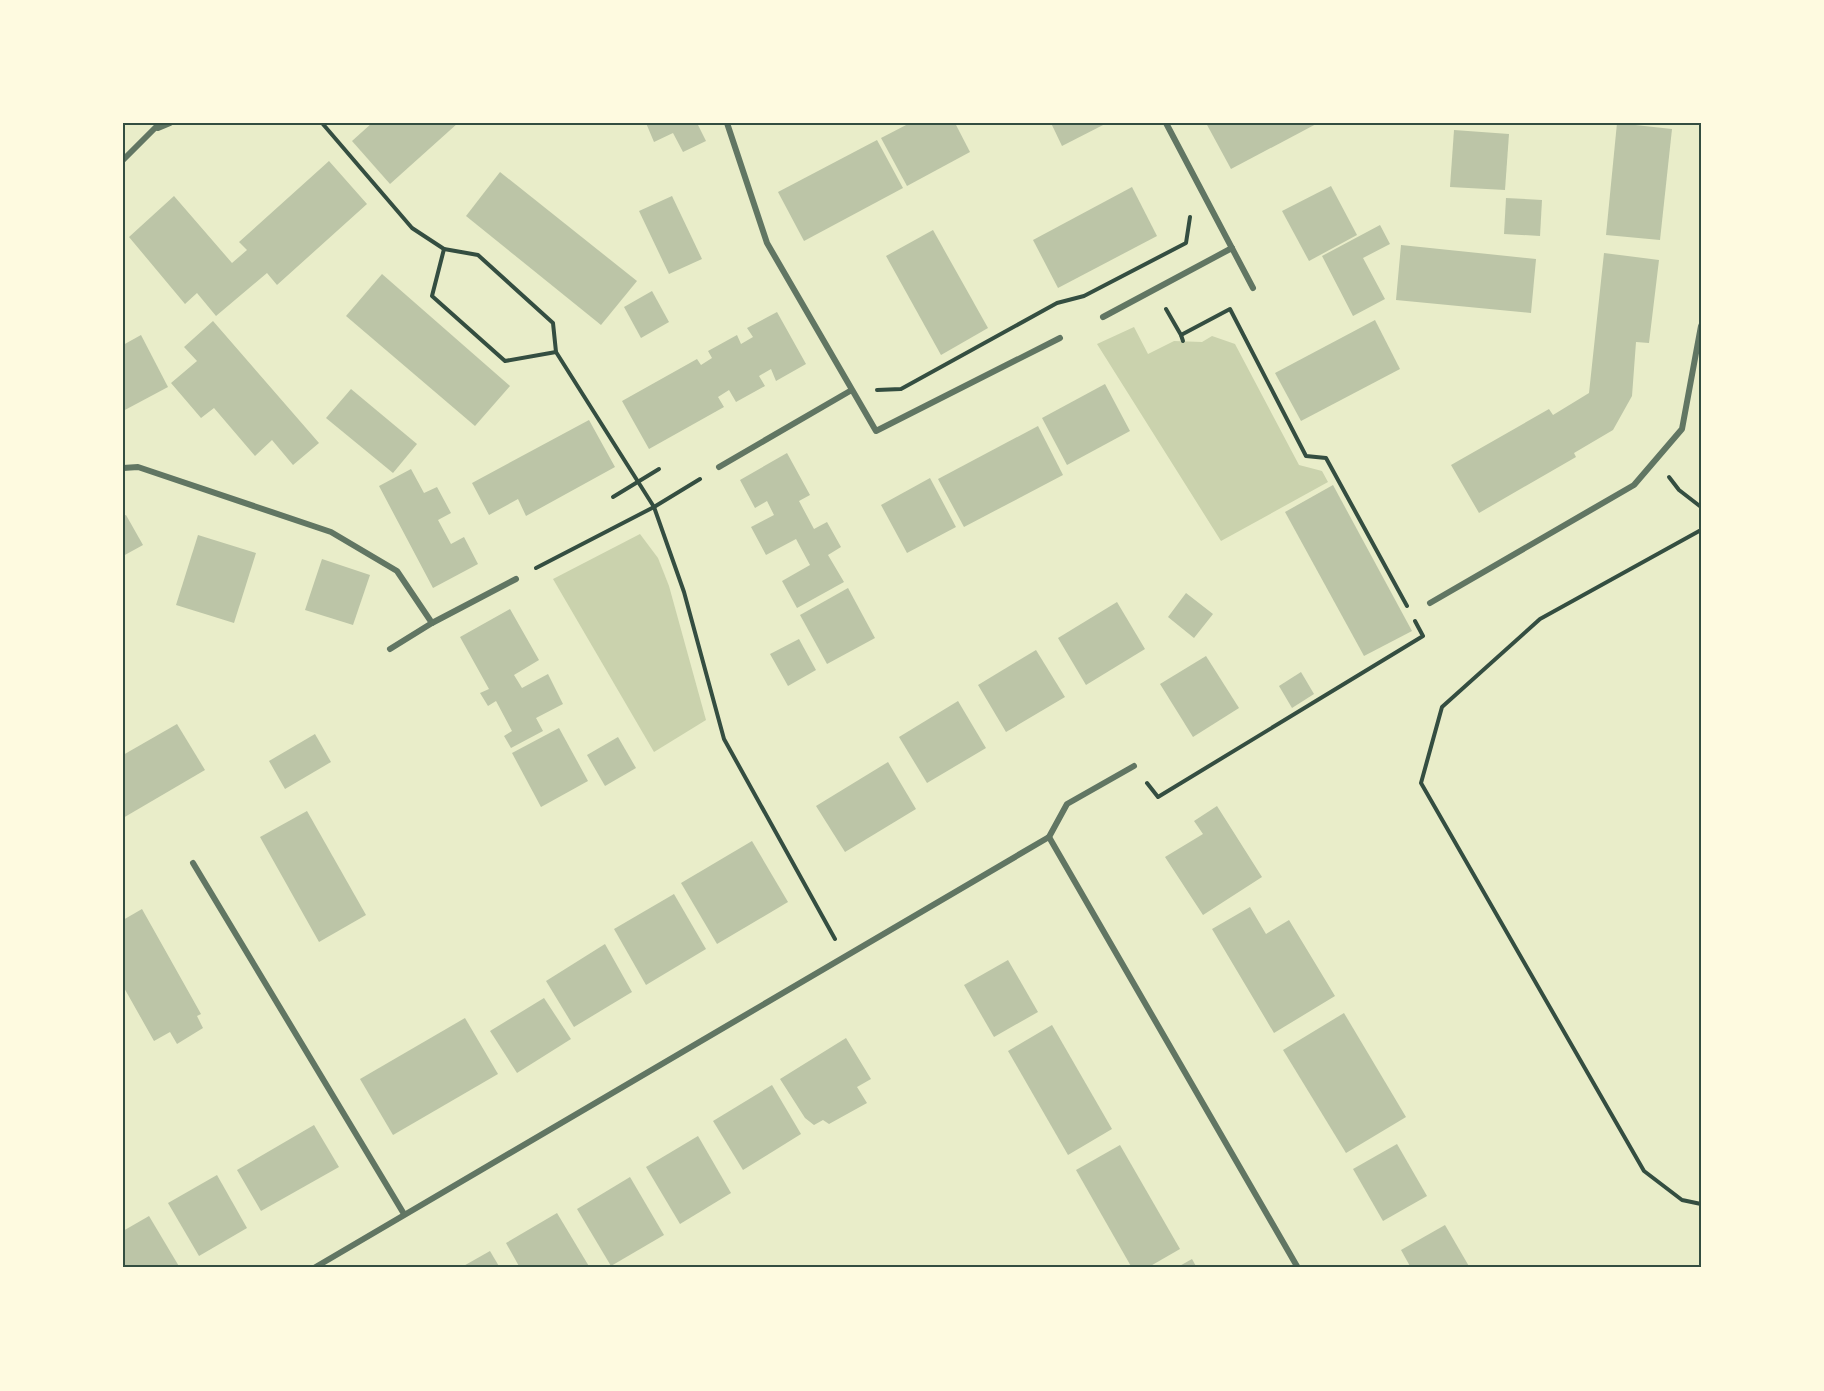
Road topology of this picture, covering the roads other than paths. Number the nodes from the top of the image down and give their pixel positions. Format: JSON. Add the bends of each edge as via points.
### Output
{"nodes":[{"id":1,"x":170,"y":123,"type":"edge"},
{"id":2,"x":727,"y":123,"type":"edge"},
{"id":3,"x":1166,"y":123,"type":"edge"},
{"id":4,"x":159,"y":126,"type":"edge"},
{"id":5,"x":123,"y":160,"type":"edge"},
{"id":6,"x":1232,"y":248,"type":"junction"},
{"id":7,"x":1253,"y":288,"type":"dead end"},
{"id":8,"x":1102,"y":317,"type":"dead end"},
{"id":9,"x":1701,"y":326,"type":"edge"},
{"id":10,"x":1059,"y":338,"type":"dead end"},
{"id":11,"x":850,"y":391,"type":"junction"},
{"id":12,"x":719,"y":467,"type":"road end"},
{"id":13,"x":123,"y":468,"type":"edge"},
{"id":14,"x":516,"y":579,"type":"road end"},
{"id":15,"x":1430,"y":603,"type":"dead end"},
{"id":16,"x":432,"y":623,"type":"junction"},
{"id":17,"x":390,"y":649,"type":"dead end"},
{"id":18,"x":1134,"y":766,"type":"road end"},
{"id":19,"x":1049,"y":837,"type":"junction"},
{"id":20,"x":193,"y":863,"type":"dead end"},
{"id":21,"x":404,"y":1214,"type":"junction"},
{"id":22,"x":314,"y":1268,"type":"edge"},
{"id":23,"x":1298,"y":1268,"type":"edge"}],
"edges":[{"from":1,"to":4,"type":"street"},
{"from":2,"to":11,"type":"street","via":[[767,243]]},
{"from":3,"to":6,"type":"street"},
{"from":4,"to":5,"type":"street"},
{"from":6,"to":7,"type":"street"},
{"from":6,"to":8,"type":"street"},
{"from":9,"to":15,"type":"street","via":[[1682,429],[1634,484]]},
{"from":10,"to":11,"type":"street","via":[[876,431]]},
{"from":11,"to":12,"type":"street"},
{"from":13,"to":16,"type":"street","via":[[138,467],[332,532],[397,571]]},
{"from":14,"to":16,"type":"street"},
{"from":16,"to":17,"type":"street"},
{"from":18,"to":19,"type":"street","via":[[1067,804]]},
{"from":19,"to":21,"type":"street"},
{"from":19,"to":23,"type":"street"},
{"from":20,"to":21,"type":"street"},
{"from":21,"to":22,"type":"street"}]}
